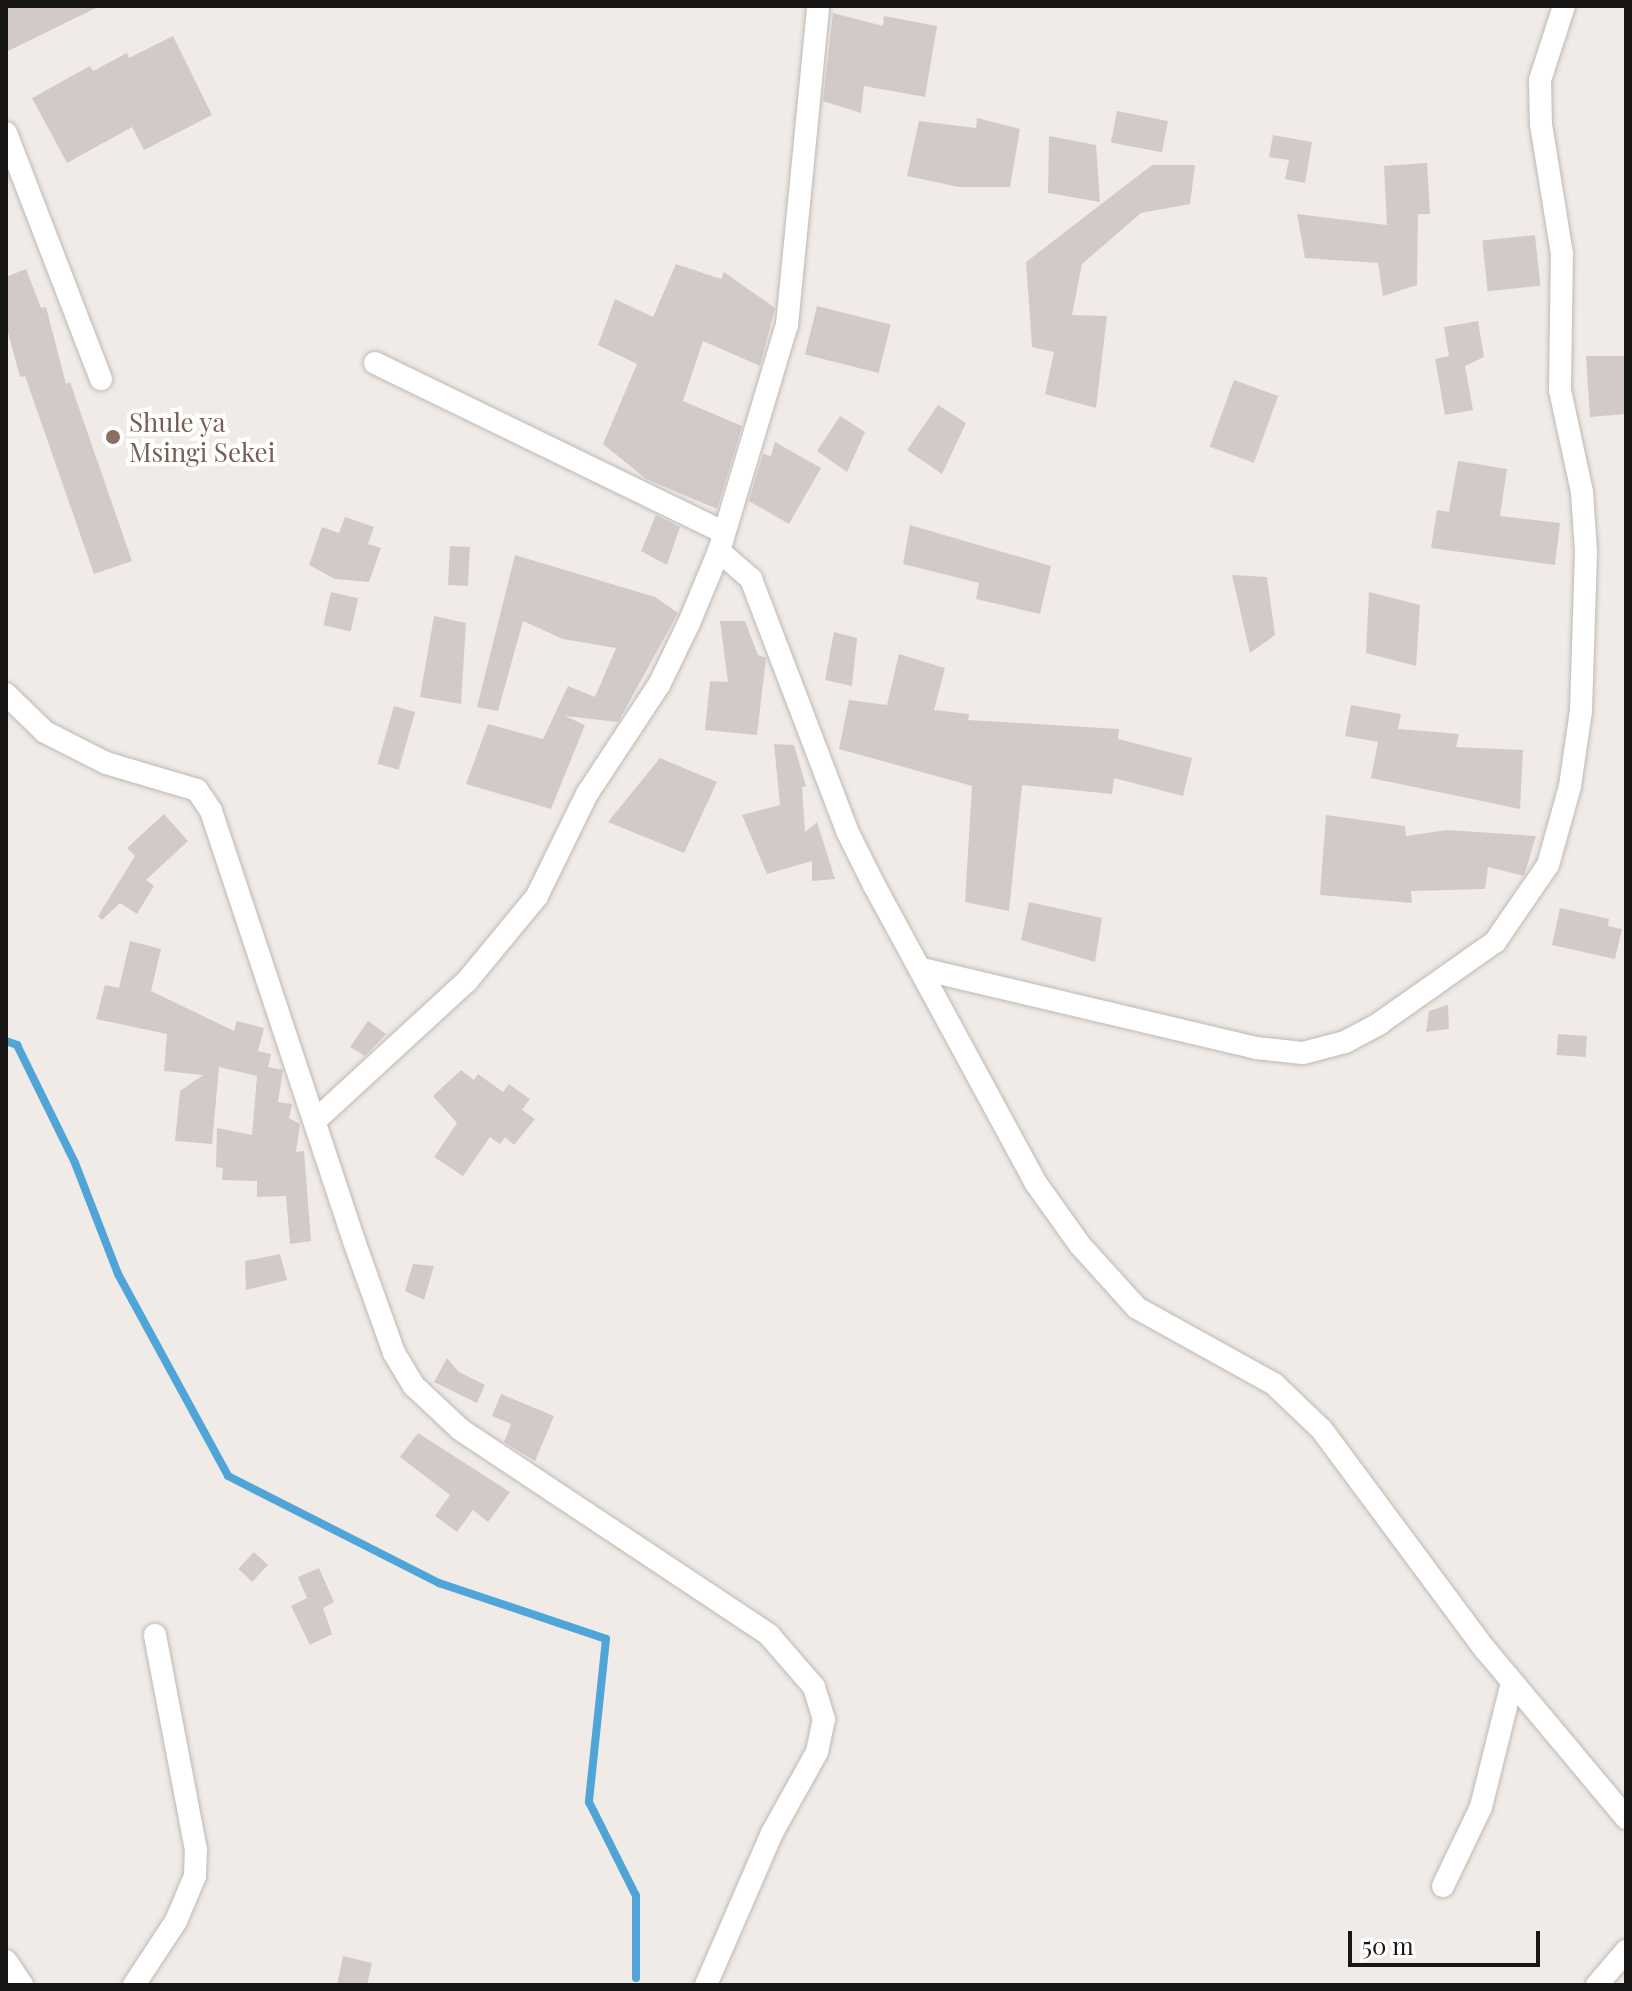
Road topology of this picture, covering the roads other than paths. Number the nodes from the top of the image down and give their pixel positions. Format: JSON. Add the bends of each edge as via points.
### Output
{"nodes":[{"id":1,"x":818,"y":6,"type":"edge"},
{"id":2,"x":1564,"y":6,"type":"edge"},
{"id":3,"x":6,"y":133,"type":"edge"},
{"id":4,"x":375,"y":363,"type":"dead end"},
{"id":5,"x":101,"y":379,"type":"dead end"},
{"id":6,"x":721,"y":541,"type":"junction"},
{"id":7,"x":6,"y":694,"type":"edge"},
{"id":8,"x":922,"y":969,"type":"junction"},
{"id":9,"x":317,"y":1119,"type":"junction"},
{"id":10,"x":155,"y":1635,"type":"dead end"},
{"id":11,"x":1512,"y":1683,"type":"junction"},
{"id":12,"x":1626,"y":1818,"type":"edge"},
{"id":13,"x":1443,"y":1886,"type":"dead end"},
{"id":14,"x":1626,"y":1951,"type":"edge"},
{"id":15,"x":6,"y":1961,"type":"edge"},
{"id":16,"x":22,"y":1985,"type":"edge"},
{"id":17,"x":134,"y":1985,"type":"edge"},
{"id":18,"x":706,"y":1985,"type":"edge"},
{"id":19,"x":1597,"y":1985,"type":"edge"}],
"edges":[{"from":1,"to":6,"type":"street","via":[[787,325]]},
{"from":2,"to":8,"type":"street","via":[[1540,80],[1541,125],[1562,254],[1560,390],[1582,492],[1586,552],[1581,711],[1570,786],[1548,865],[1495,942],[1357,1036],[1303,1053],[1256,1048]]},
{"from":3,"to":5,"type":"street"},
{"from":4,"to":6,"type":"street"},
{"from":6,"to":8,"type":"street","via":[[751,579],[847,831]]},
{"from":6,"to":9,"type":"street","via":[[659,685],[587,794],[537,896],[467,981]]},
{"from":7,"to":9,"type":"street","via":[[45,732],[106,763],[197,790],[211,811]]},
{"from":8,"to":11,"type":"street","via":[[1035,1182],[1080,1245],[1137,1308],[1274,1384],[1322,1430]]},
{"from":9,"to":18,"type":"street","via":[[394,1353],[414,1386],[461,1430],[769,1635],[814,1687],[824,1719],[817,1752],[772,1833]]},
{"from":10,"to":17,"type":"street","via":[[196,1850],[195,1876],[176,1921]]},
{"from":11,"to":12,"type":"street"},
{"from":11,"to":13,"type":"street","via":[[1481,1807]]},
{"from":14,"to":19,"type":"street"},
{"from":15,"to":16,"type":"street"}]}
